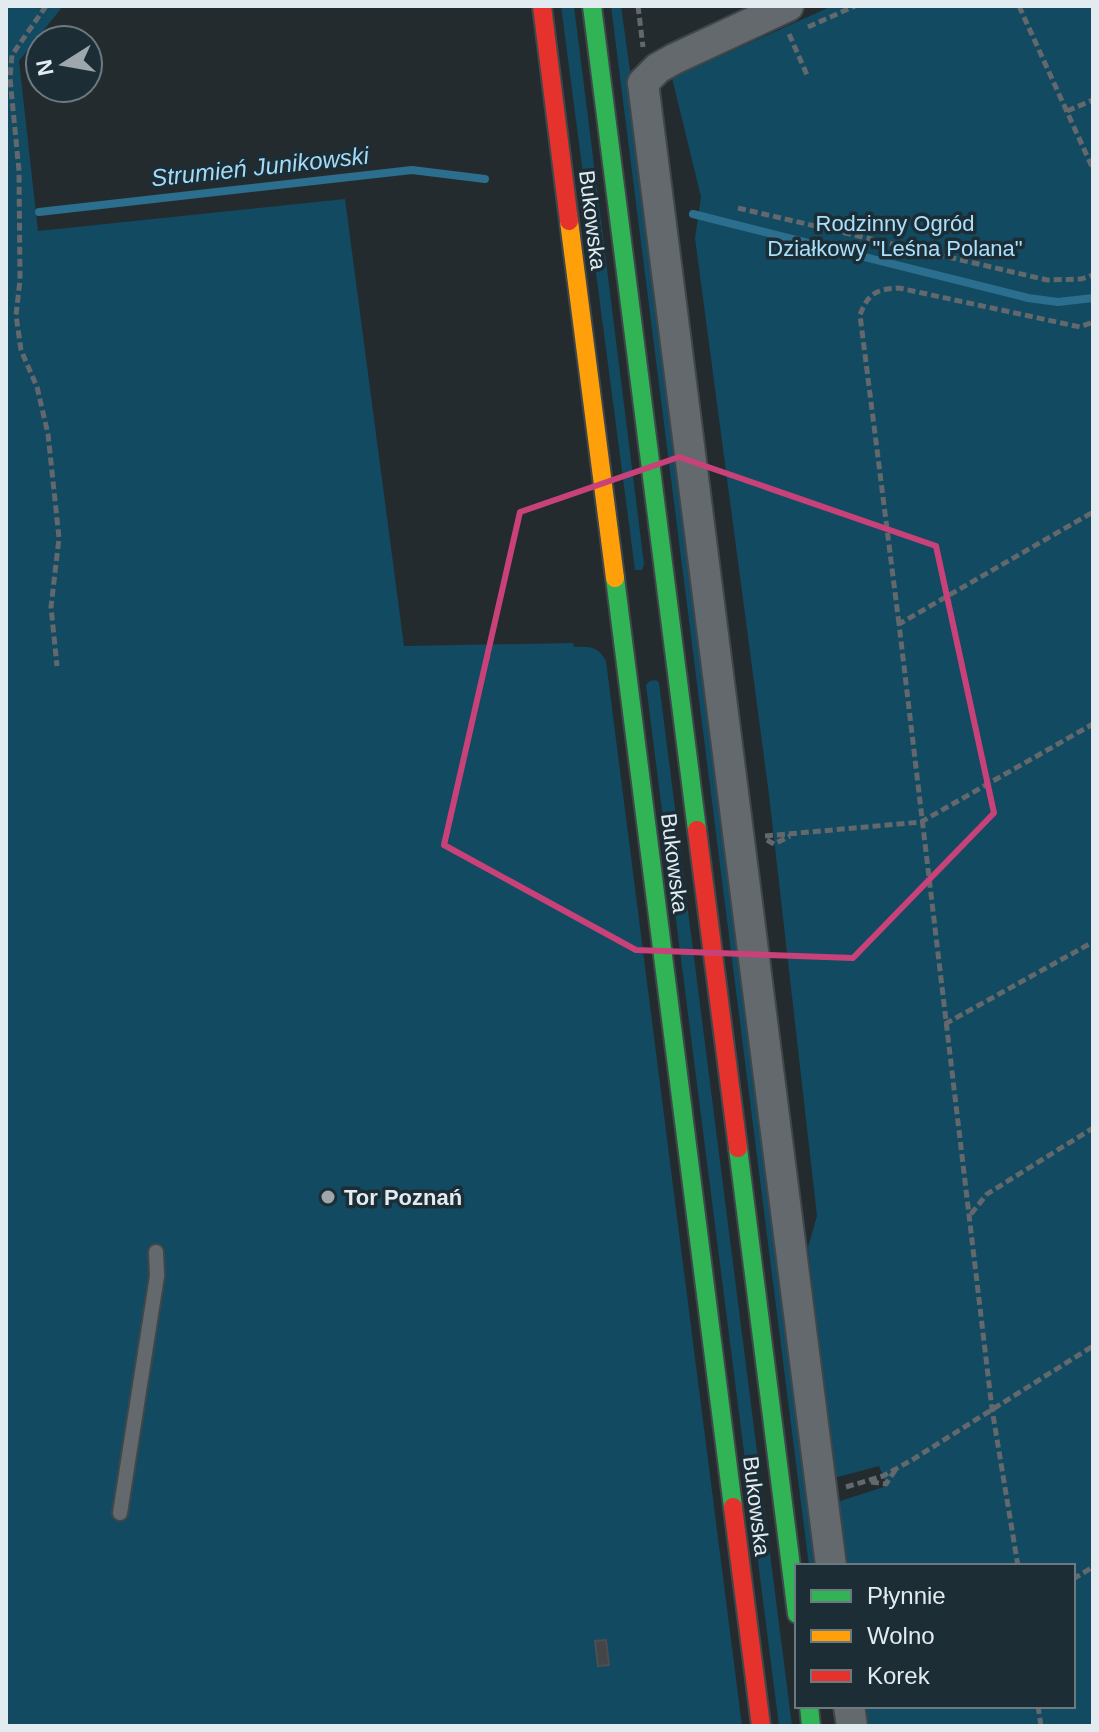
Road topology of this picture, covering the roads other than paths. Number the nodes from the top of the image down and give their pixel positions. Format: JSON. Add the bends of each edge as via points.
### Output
{"nodes":[{"id":1,"x":542,"y":6,"type":"edge"},
{"id":2,"x":592,"y":6,"type":"edge"},
{"id":3,"x":787,"y":16,"type":"edge"},
{"id":4,"x":156,"y":1252,"type":"dead end"},
{"id":5,"x":120,"y":1513,"type":"dead end"},
{"id":6,"x":831,"y":1564,"type":"edge"},
{"id":7,"x":795,"y":1598,"type":"edge"},
{"id":8,"x":761,"y":1726,"type":"edge"}],
"edges":[{"from":1,"to":8,"type":"main road","name":"Bukowska"},
{"from":2,"to":7,"type":"main road","name":"Bukowska"},
{"from":3,"to":6,"type":"street","via":[[674,59],[643,83]]},
{"from":4,"to":5,"type":"lane","via":[[157,1276]]}]}
